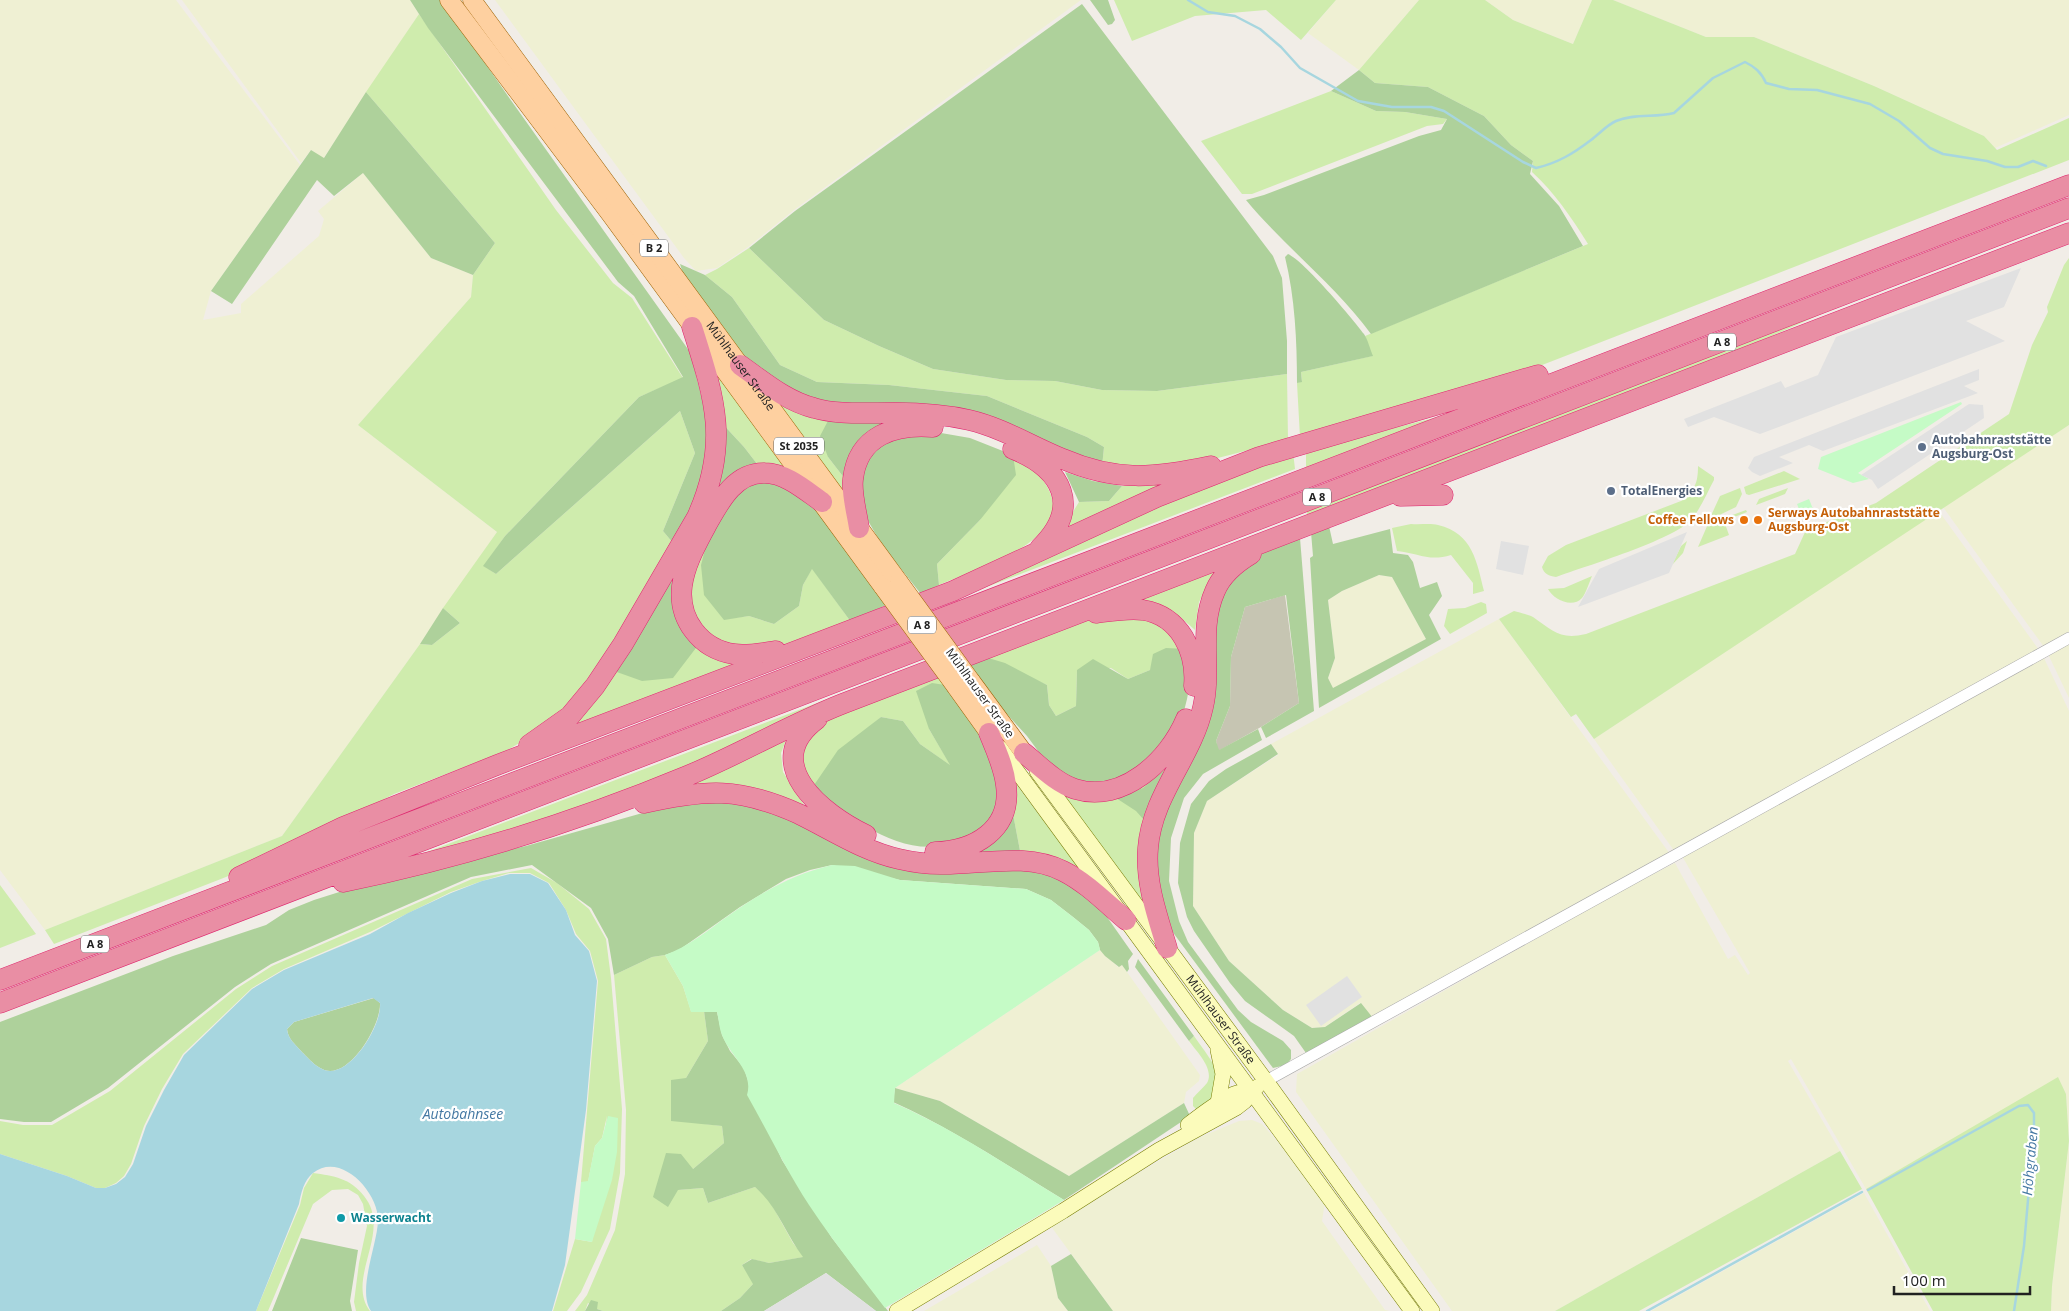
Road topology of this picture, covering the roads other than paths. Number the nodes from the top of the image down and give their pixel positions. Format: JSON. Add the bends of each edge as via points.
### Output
{"nodes":[{"id":1,"x":449,"y":0,"type":"edge"},
{"id":2,"x":472,"y":0,"type":"edge"},
{"id":3,"x":2069,"y":185,"type":"edge"},
{"id":4,"x":2069,"y":208,"type":"edge"},
{"id":5,"x":2069,"y":233,"type":"edge"},
{"id":6,"x":692,"y":327,"type":"junction"},
{"id":7,"x":1655,"y":343,"type":"junction"},
{"id":8,"x":740,"y":365,"type":"junction"},
{"id":9,"x":1259,"y":457,"type":"junction"},
{"id":10,"x":1443,"y":495,"type":"dead end"},
{"id":11,"x":1375,"y":500,"type":"junction"},
{"id":12,"x":822,"y":502,"type":"junction"},
{"id":13,"x":859,"y":528,"type":"junction"},
{"id":14,"x":1284,"y":534,"type":"junction"},
{"id":15,"x":1026,"y":558,"type":"junction"},
{"id":16,"x":891,"y":584,"type":"junction"},
{"id":17,"x":1060,"y":619,"type":"junction"},
{"id":18,"x":2069,"y":638,"type":"edge"},
{"id":19,"x":822,"y":642,"type":"junction"},
{"id":20,"x":963,"y":684,"type":"junction"},
{"id":21,"x":842,"y":704,"type":"junction"},
{"id":22,"x":989,"y":733,"type":"junction"},
{"id":23,"x":1024,"y":754,"type":"junction"},
{"id":24,"x":497,"y":765,"type":"junction"},
{"id":25,"x":580,"y":817,"type":"junction"},
{"id":26,"x":287,"y":894,"type":"junction"},
{"id":27,"x":189,"y":908,"type":"junction"},
{"id":28,"x":1126,"y":920,"type":"junction"},
{"id":29,"x":1167,"y":948,"type":"junction"},
{"id":30,"x":0,"y":980,"type":"edge"},
{"id":31,"x":0,"y":1003,"type":"edge"},
{"id":32,"x":1216,"y":1044,"type":"junction"},
{"id":33,"x":1266,"y":1081,"type":"junction"},
{"id":34,"x":1252,"y":1090,"type":"junction"},
{"id":35,"x":1218,"y":1103,"type":"junction"},
{"id":36,"x":1159,"y":1150,"type":"junction"},
{"id":37,"x":897,"y":1311,"type":"edge"},
{"id":38,"x":1412,"y":1311,"type":"edge"},
{"id":39,"x":1432,"y":1311,"type":"edge"}],
"edges":[{"from":1,"to":6,"type":"main road","name":"Mühlhauser Straße","number":"B 2"},
{"from":2,"to":8,"type":"main road","name":"Mühlhauser Straße","number":"B 2"},
{"from":3,"to":7,"type":"highway","number":"A 8"},
{"from":4,"to":26,"type":"highway","number":"A 8"},
{"from":5,"to":11,"type":"highway"},
{"from":6,"to":12,"type":"main road","name":"Mühlhauser Straße","number":"B 2"},
{"from":6,"to":24,"type":"highway","via":[[712,390],[716,423],[714,465],[704,500],[623,644],[595,686],[570,716]]},
{"from":7,"to":9,"type":"highway"},
{"from":7,"to":27,"type":"highway","number":"A 8"},
{"from":8,"to":9,"type":"highway","via":[[785,396],[813,408],[846,413],[935,414],[969,420],[1001,430],[1062,459],[1115,475],[1171,474]]},
{"from":8,"to":13,"type":"main road","name":"Mühlhauser Straße","number":"St 2035"},
{"from":9,"to":15,"type":"highway","via":[[1157,497]]},
{"from":10,"to":11,"type":"highway","via":[[1405,495]]},
{"from":11,"to":14,"type":"highway"},
{"from":12,"to":16,"type":"main road","name":"Mühlhauser Straße","number":"B 2"},
{"from":12,"to":19,"type":"highway","via":[[775,474],[752,474],[738,481],[718,506],[695,546],[684,576],[682,596],[684,613],[694,632],[708,645],[725,652],[768,652]]},
{"from":13,"to":15,"type":"highway","via":[[852,480],[862,452],[873,440],[900,427],[923,426],[965,432],[1024,453],[1051,472],[1059,483],[1064,504],[1061,520],[1048,539]]},
{"from":13,"to":16,"type":"main road","name":"Mühlhauser Straße","number":"St 2035"},
{"from":14,"to":17,"type":"highway"},
{"from":14,"to":29,"type":"highway","via":[[1231,568],[1209,606],[1205,634],[1208,676],[1203,709],[1163,793],[1149,836],[1150,886]]},
{"from":15,"to":19,"type":"highway","via":[[953,591]]},
{"from":16,"to":20,"type":"main road","name":"Mühlhauser Straße","number":"St 2035","bridge":true},
{"from":17,"to":21,"type":"highway"},
{"from":17,"to":23,"type":"highway","via":[[1133,610],[1160,615],[1181,631],[1190,650],[1195,672],[1192,700],[1180,732],[1166,753],[1146,772],[1114,789],[1096,792],[1068,786]]},
{"from":18,"to":33,"type":"street"},
{"from":19,"to":24,"type":"highway"},
{"from":20,"to":22,"type":"main road","name":"Mühlhauser Straße"},
{"from":20,"to":23,"type":"main road","name":"Mühlhauser Straße","number":"St 2035"},
{"from":21,"to":22,"type":"highway","via":[[820,716],[800,736],[793,762],[800,783],[815,800],[848,825],[876,839],[909,849],[932,852],[959,850],[978,843],[993,830],[1005,805],[1006,785]]},
{"from":21,"to":25,"type":"highway","via":[[806,718],[690,775]]},
{"from":22,"to":28,"type":"main road","name":"Mühlhauser Straße"},
{"from":23,"to":29,"type":"main road","name":"Mühlhauser Straße","number":"St 2035"},
{"from":24,"to":27,"type":"highway","via":[[343,827],[263,864]]},
{"from":25,"to":26,"type":"highway","via":[[390,873]]},
{"from":25,"to":28,"type":"highway","via":[[687,794],[733,792],[778,806],[862,846],[898,859],[940,864],[1018,861],[1048,866],[1078,880]]},
{"from":26,"to":31,"type":"highway","number":"A 8"},
{"from":27,"to":30,"type":"highway","number":"A 8"},
{"from":28,"to":32,"type":"main road","name":"Mühlhauser Straße"},
{"from":29,"to":33,"type":"main road","name":"Mühlhauser Straße","number":"St 2035"},
{"from":32,"to":34,"type":"main road","name":"Mühlhauser Straße"},
{"from":32,"to":35,"type":"main road","via":[[1223,1074]]},
{"from":33,"to":34,"type":"main road"},
{"from":33,"to":39,"type":"main road","name":"Mühlhauser Straße","number":"St 2035"},
{"from":34,"to":35,"type":"main road","via":[[1239,1092]]},
{"from":34,"to":36,"type":"main road","via":[[1236,1108]]},
{"from":34,"to":38,"type":"main road","name":"Mühlhauser Straße"},
{"from":35,"to":36,"type":"main road"},
{"from":36,"to":37,"type":"main road"}]}
